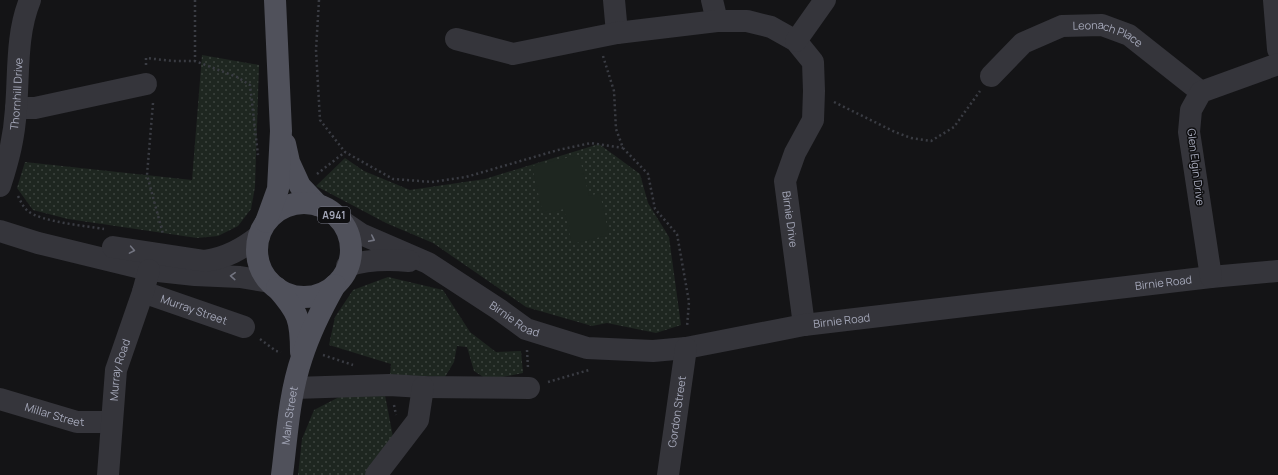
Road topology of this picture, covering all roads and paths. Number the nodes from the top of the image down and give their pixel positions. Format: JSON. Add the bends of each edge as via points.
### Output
{"nodes":[{"id":1,"x":30,"y":0,"type":"edge"},
{"id":2,"x":196,"y":0,"type":"edge"},
{"id":3,"x":275,"y":0,"type":"edge"},
{"id":4,"x":319,"y":0,"type":"edge"},
{"id":5,"x":614,"y":0,"type":"edge"},
{"id":6,"x":712,"y":0,"type":"edge"},
{"id":7,"x":825,"y":0,"type":"edge"},
{"id":8,"x":1274,"y":0,"type":"edge"},
{"id":9,"x":716,"y":22,"type":"junction"},
{"id":10,"x":607,"y":35,"type":"junction"},
{"id":11,"x":456,"y":39,"type":"dead end"},
{"id":12,"x":796,"y":41,"type":"junction"},
{"id":13,"x":1278,"y":49,"type":"edge"},
{"id":14,"x":9,"y":58,"type":"edge"},
{"id":15,"x":195,"y":61,"type":"junction"},
{"id":16,"x":1278,"y":64,"type":"edge"},
{"id":17,"x":991,"y":76,"type":"joint"},
{"id":18,"x":146,"y":84,"type":"junction"},
{"id":19,"x":814,"y":91,"type":"junction"},
{"id":20,"x":1201,"y":92,"type":"junction"},
{"id":21,"x":10,"y":118,"type":"edge"},
{"id":22,"x":281,"y":131,"type":"junction"},
{"id":23,"x":623,"y":148,"type":"junction"},
{"id":24,"x":258,"y":159,"type":"dead end"},
{"id":25,"x":6,"y":190,"type":"edge"},
{"id":26,"x":318,"y":205,"type":"junction"},
{"id":27,"x":0,"y":217,"type":"edge"},
{"id":28,"x":339,"y":219,"type":"junction"},
{"id":29,"x":105,"y":229,"type":"dead end"},
{"id":30,"x":262,"y":229,"type":"junction"},
{"id":31,"x":0,"y":231,"type":"edge"},
{"id":32,"x":156,"y":236,"type":"dead end"},
{"id":33,"x":428,"y":263,"type":"junction"},
{"id":34,"x":347,"y":266,"type":"junction"},
{"id":35,"x":149,"y":270,"type":"junction"},
{"id":36,"x":1278,"y":271,"type":"edge"},
{"id":37,"x":1211,"y":277,"type":"junction"},
{"id":38,"x":274,"y":285,"type":"junction"},
{"id":39,"x":335,"y":285,"type":"junction"},
{"id":40,"x":143,"y":292,"type":"junction"},
{"id":41,"x":804,"y":325,"type":"junction"},
{"id":42,"x":244,"y":326,"type":"joint"},
{"id":43,"x":526,"y":329,"type":"junction"},
{"id":44,"x":686,"y":348,"type":"junction"},
{"id":45,"x":302,"y":357,"type":"junction"},
{"id":46,"x":423,"y":387,"type":"junction"},
{"id":47,"x":294,"y":388,"type":"junction"},
{"id":48,"x":529,"y":388,"type":"joint"},
{"id":49,"x":0,"y":399,"type":"edge"},
{"id":50,"x":111,"y":422,"type":"junction"},
{"id":51,"x":108,"y":475,"type":"edge"},
{"id":52,"x":282,"y":475,"type":"edge"},
{"id":53,"x":376,"y":475,"type":"edge"},
{"id":54,"x":668,"y":475,"type":"edge"}],
"edges":[{"from":1,"to":14,"type":"street","name":"Thornhill Drive"},
{"from":2,"to":15,"type":"path"},
{"from":3,"to":22,"type":"main road","number":"A941"},
{"from":4,"to":23,"type":"path","via":[[316,50],[320,120],[345,152],[393,179],[432,182],[466,177],[591,142]]},
{"from":5,"to":10,"type":"street"},
{"from":6,"to":9,"type":"street"},
{"from":7,"to":12,"type":"street"},
{"from":8,"to":13,"type":"street"},
{"from":9,"to":10,"type":"street","name":"Birnie Drive"},
{"from":9,"to":12,"type":"street","name":"Birnie Drive","via":[[747,21],[771,27]]},
{"from":10,"to":11,"type":"street","name":"Birnie Drive","via":[[513,54]]},
{"from":10,"to":23,"type":"path","via":[[616,129]]},
{"from":12,"to":19,"type":"street","name":"Birnie Drive","via":[[813,62]]},
{"from":14,"to":21,"type":"street","name":"Thornhill Drive"},
{"from":15,"to":18,"type":"path","via":[[173,62],[146,58]]},
{"from":15,"to":24,"type":"path","via":[[237,77],[250,85]]},
{"from":16,"to":20,"type":"street"},
{"from":17,"to":19,"type":"path","via":[[954,127],[931,141],[895,132]]},
{"from":17,"to":20,"type":"street","name":"Leonach Place","via":[[1030,40],[1062,26],[1102,24],[1129,35]]},
{"from":18,"to":21,"type":"street","via":[[35,108]]},
{"from":18,"to":32,"type":"path","via":[[154,96],[147,175],[164,237]]},
{"from":19,"to":41,"type":"street","name":"Birnie Drive","via":[[813,120],[795,154],[785,181]]},
{"from":20,"to":37,"type":"street","name":"Glen Elgin Drive","via":[[1191,110],[1189,132]]},
{"from":21,"to":25,"type":"street","name":"Thornhill Drive","via":[[12,148]]},
{"from":22,"to":26,"type":"main road","number":"A941","via":[[289,162],[300,186]]},
{"from":22,"to":30,"type":"main road","number":"A941","via":[[278,189]]},
{"from":23,"to":44,"type":"path","via":[[648,174],[655,209],[677,234],[689,302]]},
{"from":25,"to":29,"type":"path","via":[[17,195],[23,206],[33,214],[75,225]]},
{"from":26,"to":28,"type":"main road","number":"A941","via":[[330,210]]},
{"from":26,"to":30,"type":"main road","number":"A941","via":[[289,205],[276,212]]},
{"from":27,"to":30,"type":"street","one_way":true,"via":[[64,237],[205,262],[219,259],[246,246]]},
{"from":28,"to":33,"type":"street","name":"Birnie Road","one_way":true,"via":[[361,234]]},
{"from":28,"to":34,"type":"main road","number":"A941","via":[[347,231],[351,244]]},
{"from":30,"to":38,"type":"main road","number":"A941","via":[[257,250],[260,265]]},
{"from":31,"to":35,"type":"street"},
{"from":33,"to":34,"type":"street","name":"Birnie Road","via":[[386,258]]},
{"from":33,"to":43,"type":"street","name":"Birnie Road"},
{"from":34,"to":39,"type":"main road","number":"A941","via":[[345,273]]},
{"from":38,"to":35,"type":"street","one_way":true,"via":[[240,276]]},
{"from":35,"to":40,"type":"street","name":"Murray Road"},
{"from":36,"to":37,"type":"street","name":"Birnie Road"},
{"from":37,"to":41,"type":"street","name":"Birnie Road"},
{"from":38,"to":39,"type":"main road","number":"A941","via":[[292,295],[307,296],[322,293]]},
{"from":38,"to":45,"type":"main road","name":"Main Street","number":"A941","via":[[293,307],[301,330]]},
{"from":39,"to":45,"type":"main road","name":"Main Street","number":"A941","via":[[320,310]]},
{"from":40,"to":42,"type":"street","name":"Murray Street"},
{"from":40,"to":50,"type":"street","name":"Murray Road","via":[[116,370]]},
{"from":41,"to":44,"type":"street","name":"Birnie Road"},
{"from":42,"to":45,"type":"path","via":[[276,351]]},
{"from":43,"to":44,"type":"street","name":"Birnie Road","via":[[587,348],[653,351]]},
{"from":43,"to":48,"type":"path"},
{"from":44,"to":54,"type":"street","name":"Gordon Street"},
{"from":45,"to":47,"type":"main road","name":"Main Street","number":"A941"},
{"from":46,"to":47,"type":"street","via":[[389,385]]},
{"from":46,"to":48,"type":"street"},
{"from":46,"to":53,"type":"street","via":[[418,420]]},
{"from":47,"to":52,"type":"main road","name":"Main Street","number":"A941"},
{"from":49,"to":50,"type":"street","name":"Millar Street","via":[[77,422]]},
{"from":50,"to":51,"type":"street","name":"Murray Road"}]}
